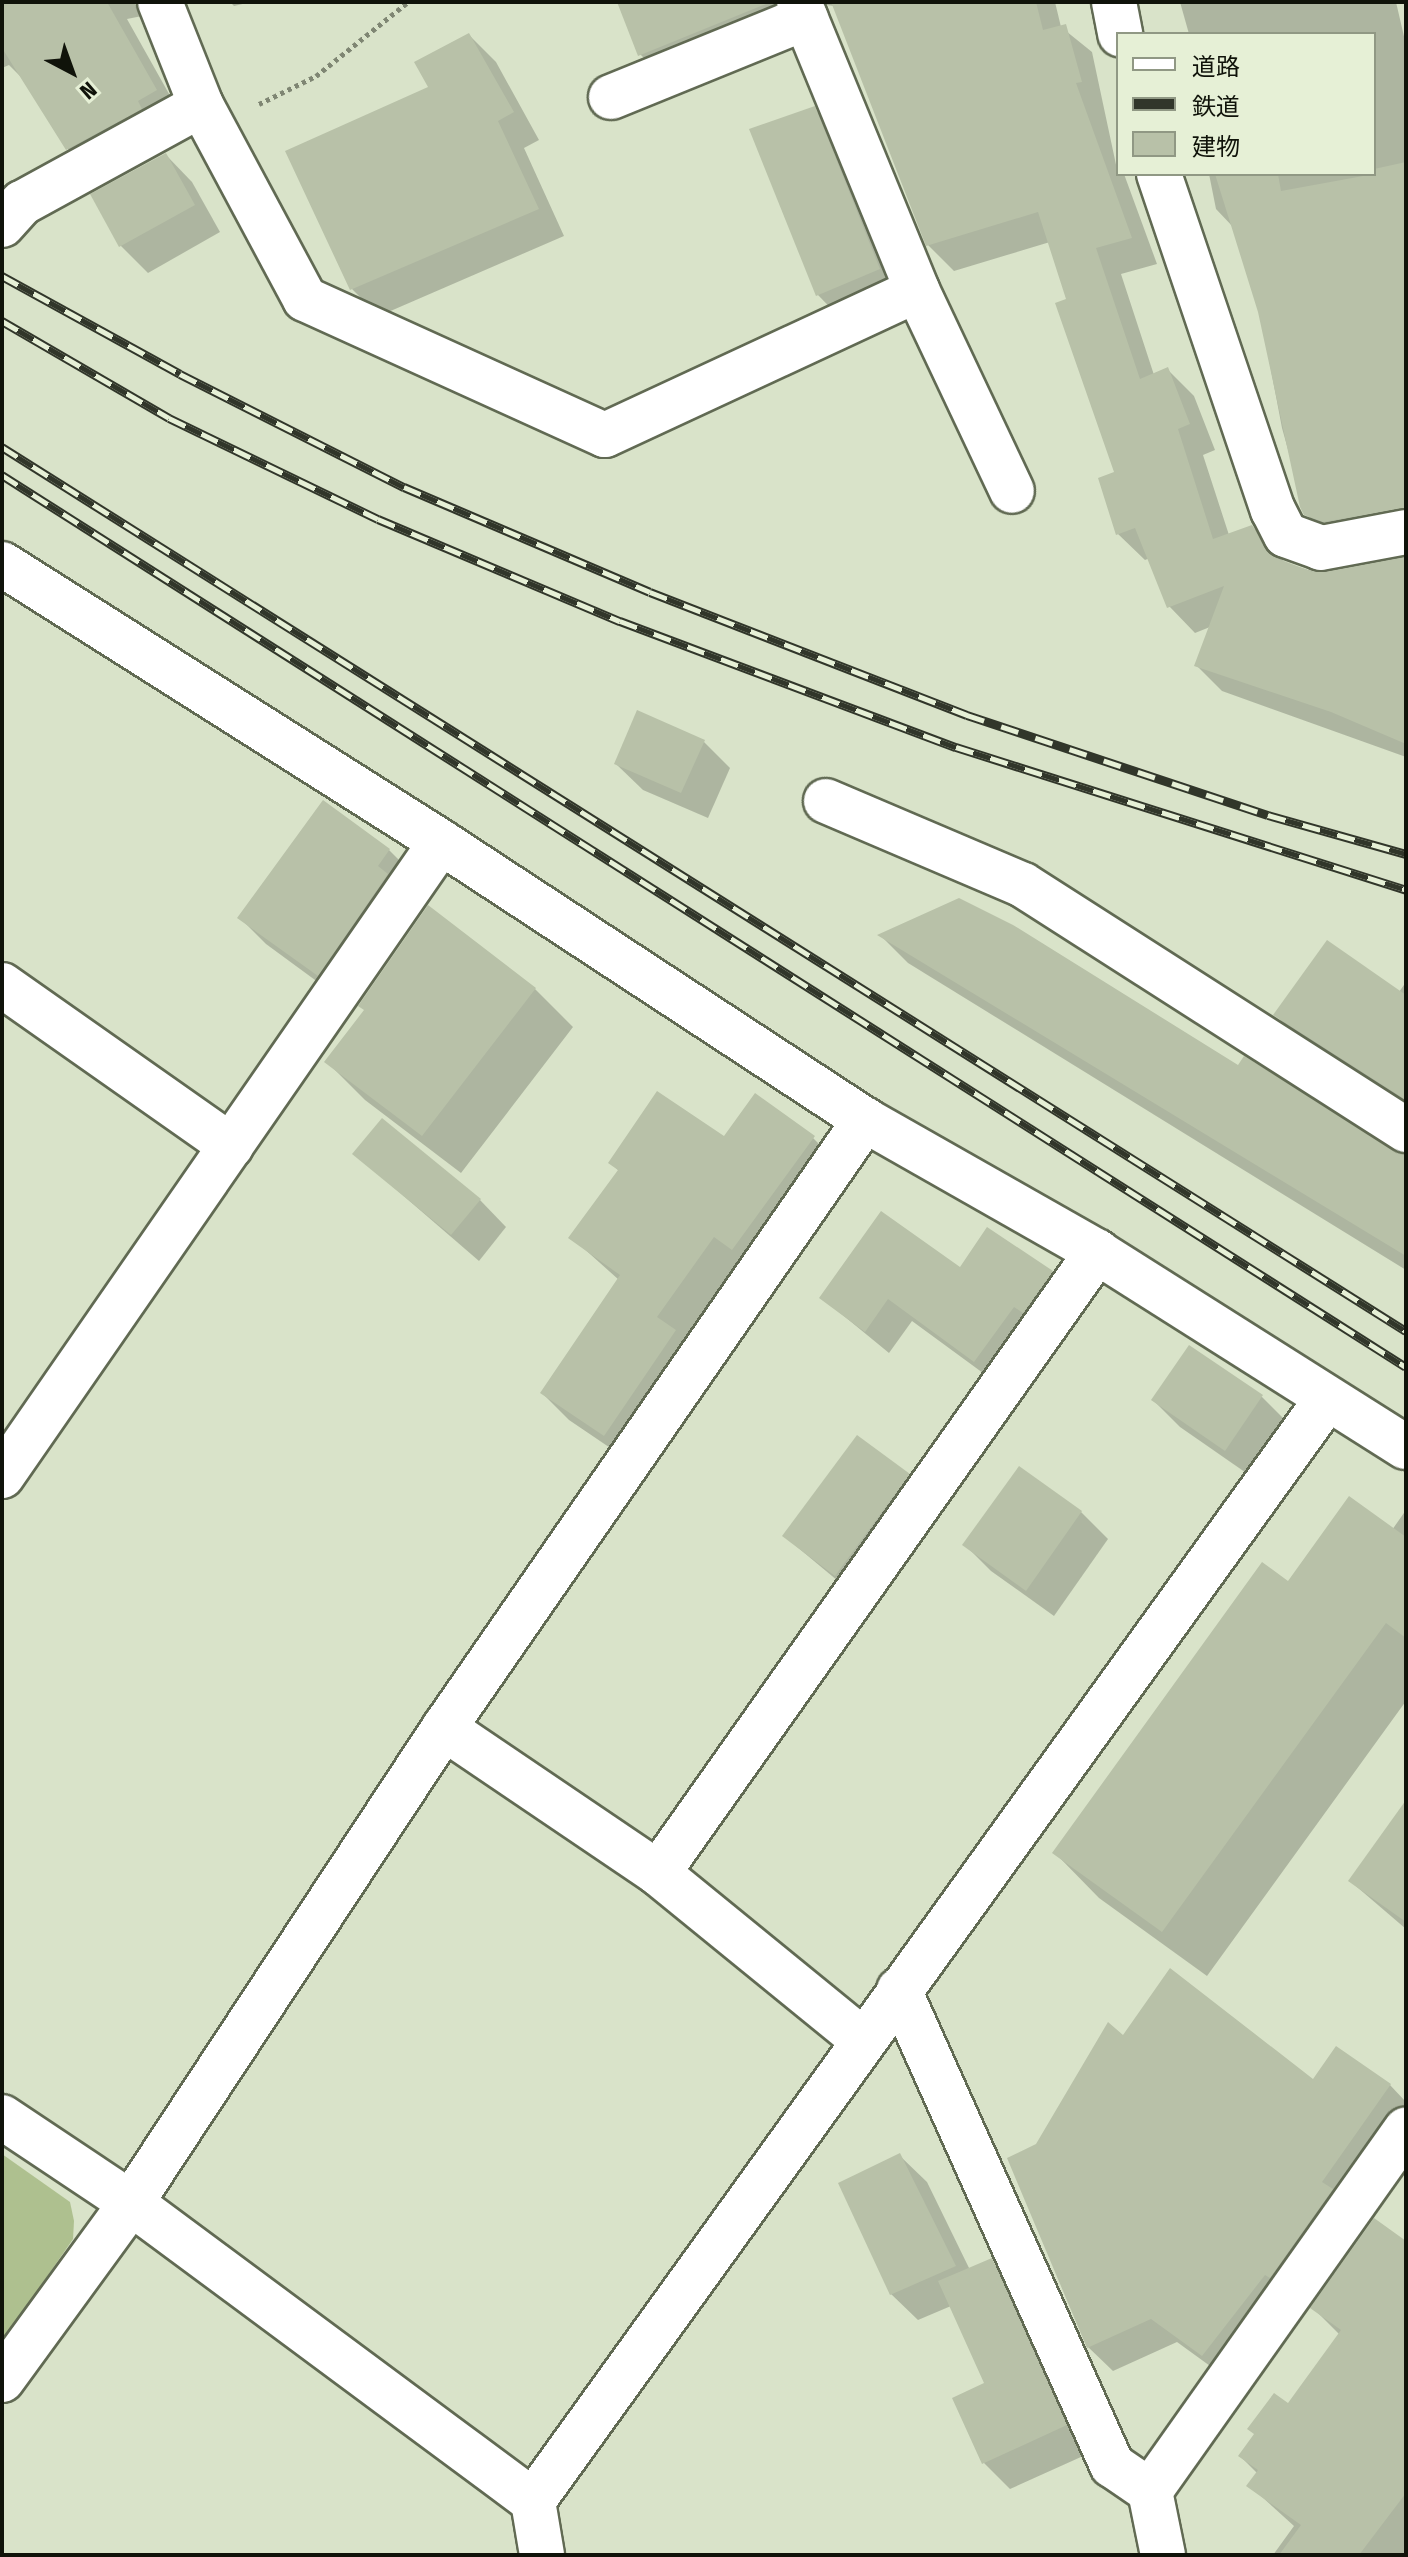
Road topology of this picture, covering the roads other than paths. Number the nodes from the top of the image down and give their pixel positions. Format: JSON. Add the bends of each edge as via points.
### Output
{"nodes":[{"id":1,"x":160,"y":2,"type":"edge"},
{"id":2,"x":1114,"y":2,"type":"edge"},
{"id":3,"x":802,"y":10,"type":"edge"},
{"id":4,"x":1120,"y":32,"type":"edge"},
{"id":5,"x":611,"y":97,"type":"dead end"},
{"id":6,"x":201,"y":105,"type":"junction"},
{"id":7,"x":1160,"y":176,"type":"edge"},
{"id":8,"x":2,"y":225,"type":"edge"},
{"id":9,"x":917,"y":290,"type":"junction"},
{"id":10,"x":1012,"y":491,"type":"dead end"},
{"id":11,"x":1406,"y":532,"type":"edge"},
{"id":12,"x":4,"y":569,"type":"edge"},
{"id":13,"x":826,"y":801,"type":"dead end"},
{"id":14,"x":441,"y":842,"type":"junction"},
{"id":15,"x":2,"y":985,"type":"edge"},
{"id":16,"x":865,"y":1120,"type":"junction"},
{"id":17,"x":1406,"y":1130,"type":"edge"},
{"id":18,"x":231,"y":1146,"type":"junction"},
{"id":19,"x":1097,"y":1252,"type":"junction"},
{"id":20,"x":1327,"y":1399,"type":"junction"},
{"id":21,"x":1406,"y":1447,"type":"edge"},
{"id":22,"x":2,"y":1476,"type":"edge"},
{"id":23,"x":444,"y":1728,"type":"junction"},
{"id":24,"x":658,"y":1873,"type":"junction"},
{"id":25,"x":899,"y":1990,"type":"junction"},
{"id":26,"x":863,"y":2040,"type":"junction"},
{"id":27,"x":2,"y":2117,"type":"edge"},
{"id":28,"x":1406,"y":2129,"type":"edge"},
{"id":29,"x":131,"y":2203,"type":"junction"},
{"id":30,"x":2,"y":2380,"type":"edge"},
{"id":31,"x":1150,"y":2491,"type":"junction"},
{"id":32,"x":533,"y":2501,"type":"junction"},
{"id":33,"x":542,"y":2555,"type":"edge"},
{"id":34,"x":1163,"y":2555,"type":"edge"}],
"edges":[{"from":1,"to":6,"type":"street"},
{"from":2,"to":4,"type":"street"},
{"from":3,"to":5,"type":"street"},
{"from":3,"to":9,"type":"street"},
{"from":6,"to":8,"type":"street","via":[[22,203]]},
{"from":6,"to":9,"type":"street","via":[[305,299],[605,435]]},
{"from":7,"to":11,"type":"street","via":[[1286,535],[1321,548]]},
{"from":9,"to":10,"type":"street"},
{"from":12,"to":14,"type":"street"},
{"from":13,"to":17,"type":"street","via":[[1023,885]]},
{"from":14,"to":16,"type":"street"},
{"from":14,"to":18,"type":"street"},
{"from":15,"to":18,"type":"street"},
{"from":16,"to":19,"type":"street"},
{"from":16,"to":23,"type":"street"},
{"from":18,"to":22,"type":"street"},
{"from":19,"to":20,"type":"street"},
{"from":19,"to":24,"type":"street"},
{"from":20,"to":21,"type":"street"},
{"from":20,"to":25,"type":"street"},
{"from":23,"to":24,"type":"street"},
{"from":23,"to":29,"type":"street"},
{"from":24,"to":26,"type":"street"},
{"from":25,"to":26,"type":"street"},
{"from":25,"to":31,"type":"street","via":[[1112,2465]]},
{"from":26,"to":32,"type":"street"},
{"from":27,"to":29,"type":"street"},
{"from":28,"to":31,"type":"street"},
{"from":29,"to":30,"type":"street"},
{"from":29,"to":32,"type":"street"},
{"from":31,"to":34,"type":"street"},
{"from":32,"to":33,"type":"street"}]}
